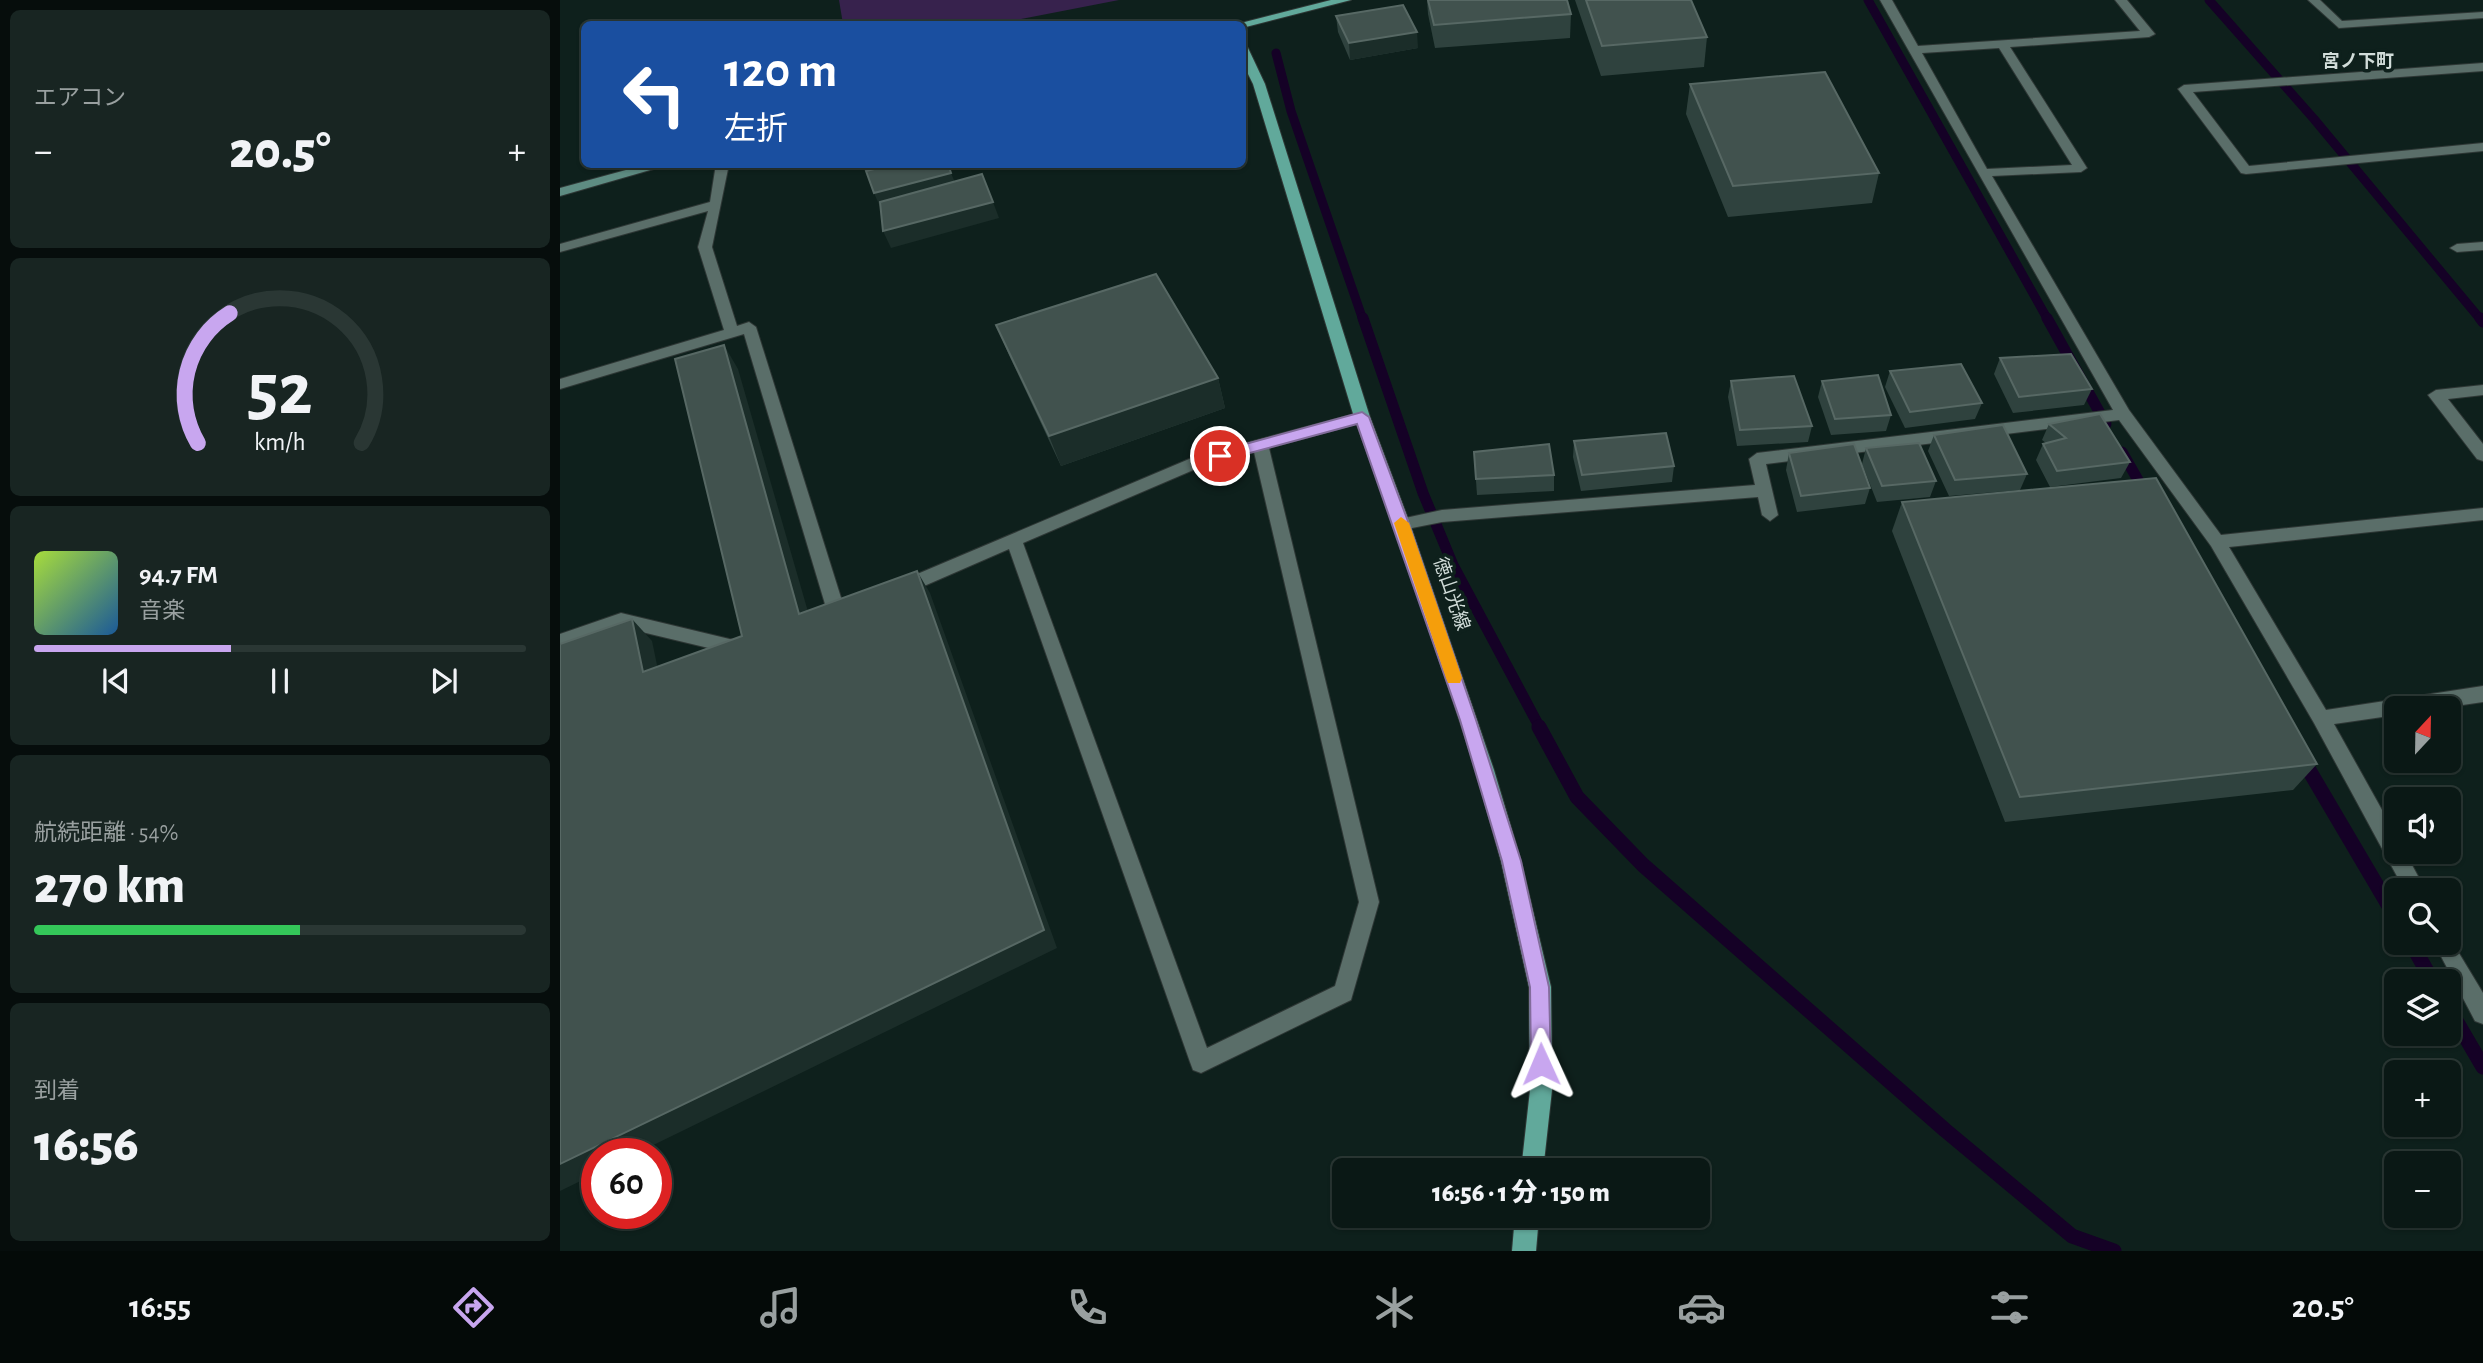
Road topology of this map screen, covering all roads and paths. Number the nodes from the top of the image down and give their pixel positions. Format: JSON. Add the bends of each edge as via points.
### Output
{"nodes":[{"id":1,"x":1345,"y":0,"type":"edge"},
{"id":2,"x":1886,"y":0,"type":"edge"},
{"id":3,"x":2121,"y":0,"type":"edge"},
{"id":4,"x":2314,"y":0,"type":"edge"},
{"id":5,"x":1327,"y":2,"type":"edge"},
{"id":6,"x":2483,"y":15,"type":"edge"},
{"id":7,"x":1246,"y":24,"type":"edge"},
{"id":8,"x":2003,"y":46,"type":"junction"},
{"id":9,"x":1916,"y":50,"type":"junction"},
{"id":10,"x":1246,"y":56,"type":"edge"},
{"id":11,"x":2483,"y":66,"type":"edge"},
{"id":12,"x":2483,"y":147,"type":"edge"},
{"id":13,"x":650,"y":168,"type":"edge"},
{"id":14,"x":722,"y":168,"type":"edge"},
{"id":15,"x":1983,"y":173,"type":"junction"},
{"id":16,"x":560,"y":192,"type":"edge"},
{"id":17,"x":716,"y":204,"type":"junction"},
{"id":18,"x":2483,"y":246,"type":"edge"},
{"id":19,"x":560,"y":248,"type":"edge"},
{"id":20,"x":2457,"y":248,"type":"dead end"},
{"id":21,"x":732,"y":332,"type":"junction"},
{"id":22,"x":560,"y":384,"type":"edge"},
{"id":23,"x":2483,"y":390,"type":"edge"},
{"id":24,"x":2123,"y":414,"type":"junction"},
{"id":25,"x":1362,"y":417,"type":"junction"},
{"id":26,"x":1260,"y":445,"type":"junction"},
{"id":27,"x":2483,"y":455,"type":"edge"},
{"id":28,"x":1765,"y":490,"type":"junction"},
{"id":29,"x":2483,"y":514,"type":"edge"},
{"id":30,"x":1770,"y":515,"type":"dead end"},
{"id":31,"x":1402,"y":524,"type":"junction"},
{"id":32,"x":1014,"y":540,"type":"junction"},
{"id":33,"x":2217,"y":542,"type":"junction"},
{"id":34,"x":884,"y":595,"type":"edge"},
{"id":35,"x":861,"y":605,"type":"edge"},
{"id":36,"x":560,"y":641,"type":"edge"},
{"id":37,"x":764,"y":641,"type":"edge"},
{"id":38,"x":2483,"y":694,"type":"edge"},
{"id":39,"x":2320,"y":718,"type":"junction"},
{"id":40,"x":2409,"y":878,"type":"edge"},
{"id":41,"x":2451,"y":955,"type":"edge"},
{"id":42,"x":2483,"y":1014,"type":"edge"},
{"id":43,"x":1533,"y":1158,"type":"edge"},
{"id":44,"x":1526,"y":1228,"type":"edge"},
{"id":45,"x":1524,"y":1251,"type":"edge"}],
"edges":[{"from":1,"to":5,"type":"main road"},
{"from":2,"to":9,"type":"street"},
{"from":3,"to":8,"type":"street","via":[[2149,34]]},
{"from":4,"to":6,"type":"street","via":[[2339,24]]},
{"from":5,"to":7,"type":"main road"},
{"from":8,"to":9,"type":"street"},
{"from":8,"to":15,"type":"street","via":[[2081,168]]},
{"from":9,"to":15,"type":"street"},
{"from":10,"to":25,"type":"main road","name":"徳山光線","via":[[1259,84]]},
{"from":11,"to":12,"type":"street","via":[[2184,89],[2246,170]]},
{"from":13,"to":16,"type":"street"},
{"from":14,"to":17,"type":"street"},
{"from":15,"to":24,"type":"street"},
{"from":17,"to":19,"type":"street"},
{"from":17,"to":21,"type":"street","via":[[705,247]]},
{"from":18,"to":20,"type":"street"},
{"from":21,"to":22,"type":"street"},
{"from":21,"to":35,"type":"street","via":[[750,327],[831,616]]},
{"from":23,"to":27,"type":"street","via":[[2436,395]]},
{"from":24,"to":28,"type":"street","via":[[1757,459]]},
{"from":24,"to":33,"type":"street"},
{"from":25,"to":26,"type":"street"},
{"from":25,"to":31,"type":"main road","name":"徳山光線"},
{"from":26,"to":32,"type":"street","via":[[1200,461]]},
{"from":26,"to":32,"type":"street","via":[[1369,902],[1345,993],[1200,1062]]},
{"from":28,"to":30,"type":"street"},
{"from":28,"to":31,"type":"street","via":[[1442,516]]},
{"from":29,"to":33,"type":"street"},
{"from":31,"to":43,"type":"main road","name":"徳山光線","via":[[1485,770],[1540,987],[1541,1090]]},
{"from":32,"to":34,"type":"street"},
{"from":33,"to":39,"type":"street"},
{"from":36,"to":37,"type":"street","via":[[621,620],[739,650]]},
{"from":38,"to":39,"type":"street"},
{"from":39,"to":40,"type":"street"},
{"from":41,"to":42,"type":"street"},
{"from":44,"to":45,"type":"main road"}]}
